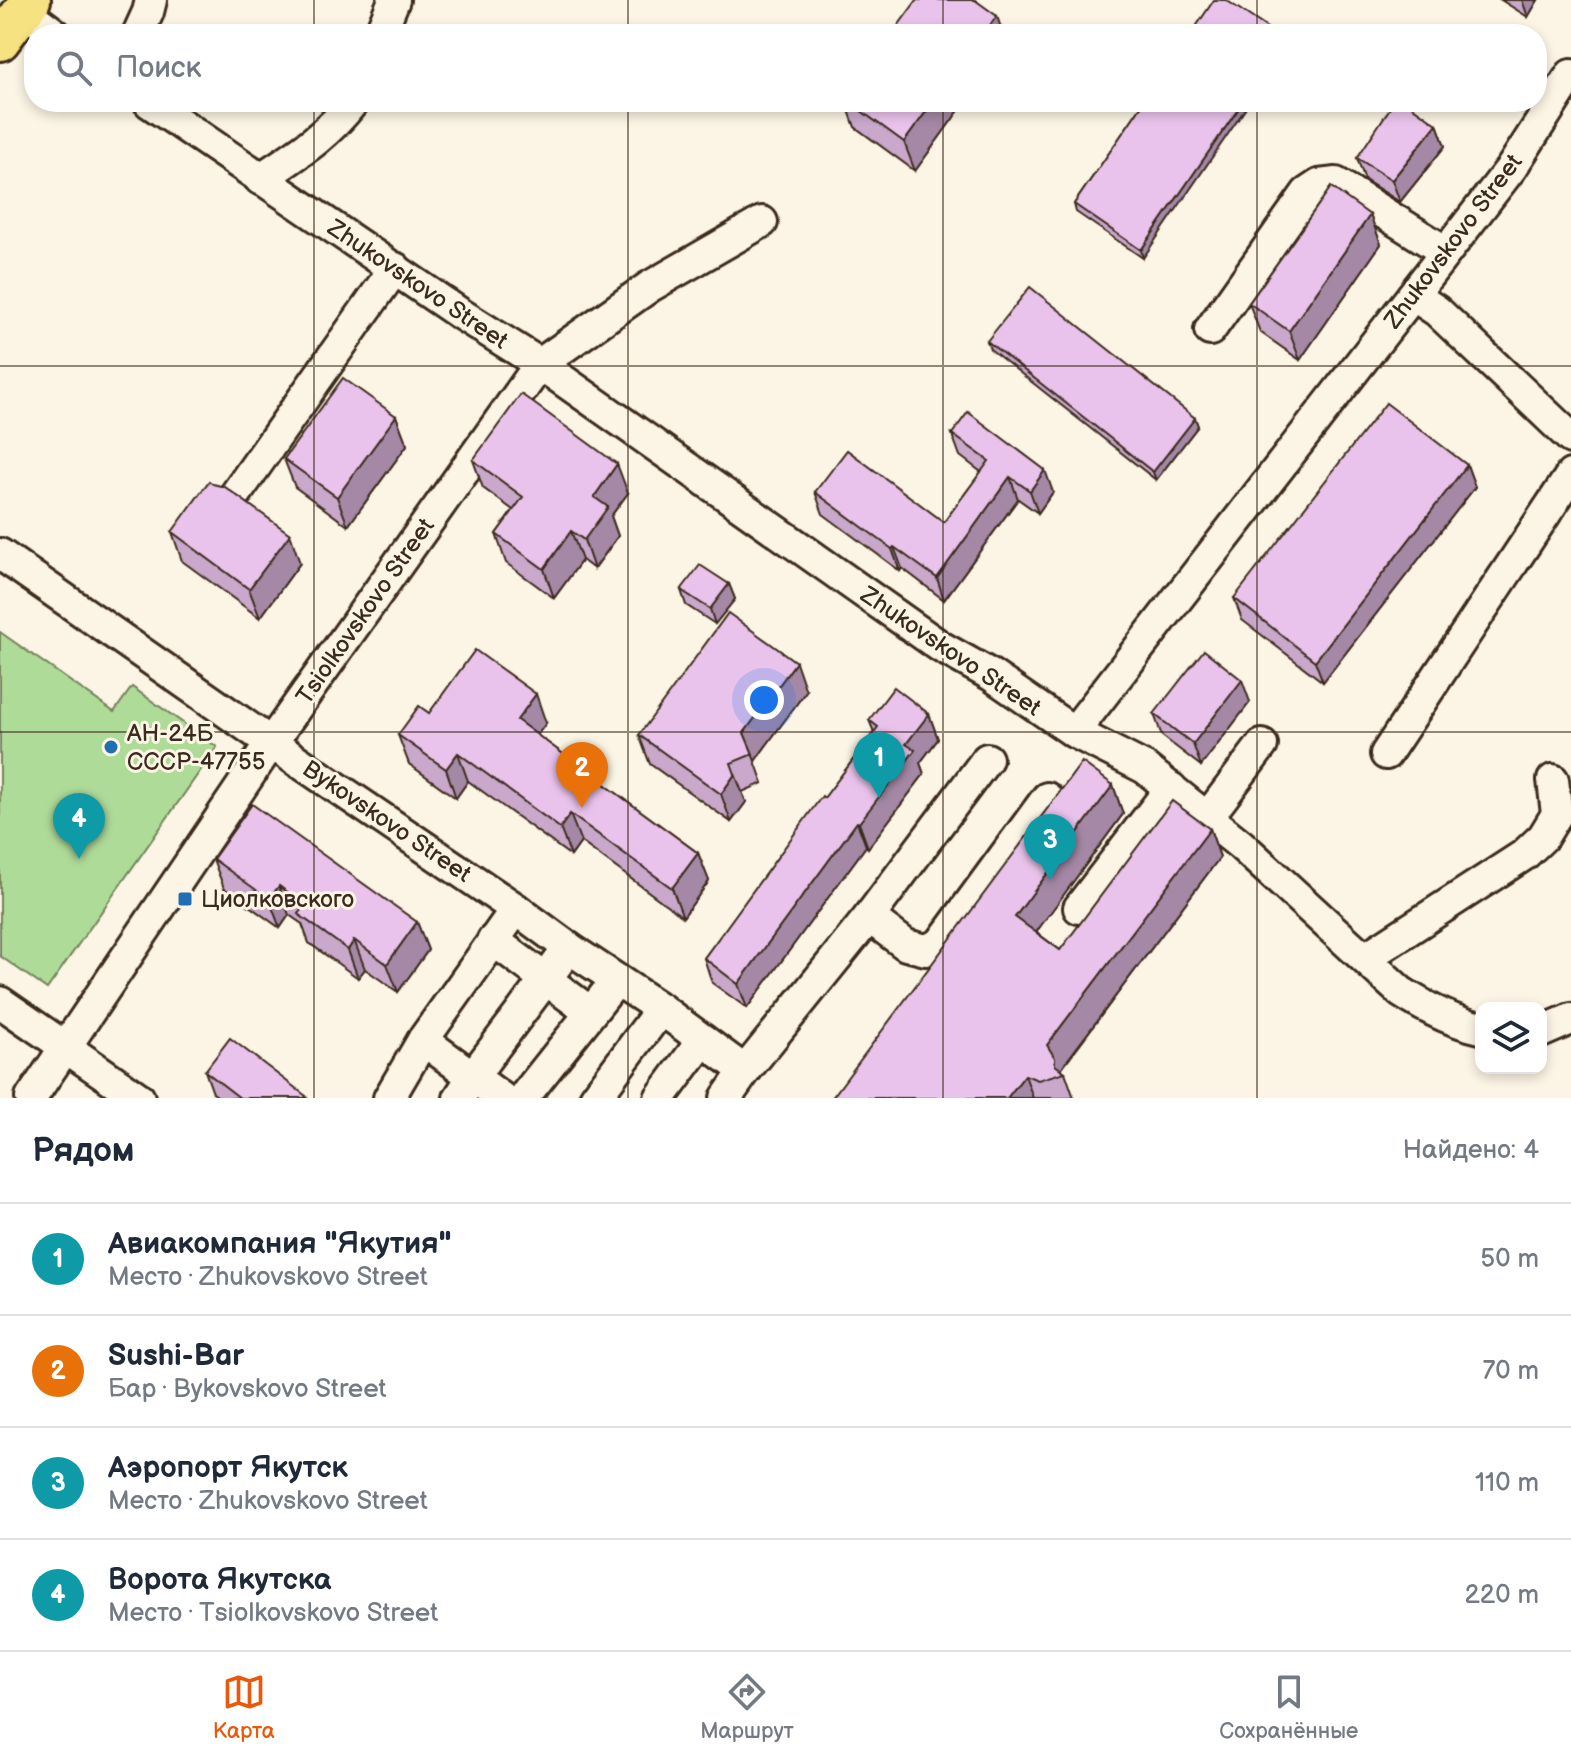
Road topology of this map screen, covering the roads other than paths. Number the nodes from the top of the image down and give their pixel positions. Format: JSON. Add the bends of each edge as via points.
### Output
{"nodes":[{"id":1,"x":151,"y":0,"type":"edge"},
{"id":2,"x":394,"y":0,"type":"edge"},
{"id":3,"x":27,"y":5,"type":"edge"},
{"id":4,"x":45,"y":24,"type":"edge"},
{"id":5,"x":143,"y":24,"type":"edge"},
{"id":6,"x":384,"y":24,"type":"edge"},
{"id":7,"x":0,"y":41,"type":"edge"},
{"id":8,"x":1571,"y":75,"type":"edge"},
{"id":9,"x":163,"y":112,"type":"edge"},
{"id":10,"x":345,"y":112,"type":"edge"},
{"id":11,"x":260,"y":179,"type":"junction"},
{"id":12,"x":762,"y":222,"type":"dead end"},
{"id":13,"x":1446,"y":252,"type":"junction"},
{"id":14,"x":395,"y":268,"type":"junction"},
{"id":15,"x":1413,"y":295,"type":"junction"},
{"id":16,"x":1210,"y":330,"type":"dead end"},
{"id":17,"x":540,"y":364,"type":"junction"},
{"id":18,"x":1571,"y":438,"type":"edge"},
{"id":19,"x":1571,"y":475,"type":"edge"},
{"id":20,"x":233,"y":498,"type":"edge"},
{"id":21,"x":0,"y":554,"type":"edge"},
{"id":22,"x":1074,"y":732,"type":"junction"},
{"id":23,"x":271,"y":743,"type":"junction"},
{"id":24,"x":1262,"y":745,"type":"dead end"},
{"id":25,"x":1386,"y":754,"type":"dead end"},
{"id":26,"x":987,"y":759,"type":"dead end"},
{"id":27,"x":1553,"y":780,"type":"dead end"},
{"id":28,"x":1171,"y":788,"type":"junction"},
{"id":29,"x":1047,"y":798,"type":"dead end"},
{"id":30,"x":1207,"y":818,"type":"junction"},
{"id":31,"x":1079,"y":908,"type":"dead end"},
{"id":32,"x":516,"y":909,"type":"junction"},
{"id":33,"x":869,"y":917,"type":"junction"},
{"id":34,"x":493,"y":940,"type":"junction"},
{"id":35,"x":569,"y":948,"type":"junction"},
{"id":36,"x":1365,"y":958,"type":"junction"},
{"id":37,"x":546,"y":979,"type":"junction"},
{"id":38,"x":616,"y":981,"type":"junction"},
{"id":39,"x":0,"y":1002,"type":"edge"},
{"id":40,"x":661,"y":1009,"type":"junction"},
{"id":41,"x":590,"y":1012,"type":"junction"},
{"id":42,"x":1571,"y":1019,"type":"edge"},
{"id":43,"x":1475,"y":1027,"type":"edge"},
{"id":44,"x":1547,"y":1029,"type":"edge"},
{"id":45,"x":423,"y":1040,"type":"junction"},
{"id":46,"x":703,"y":1040,"type":"junction"},
{"id":47,"x":65,"y":1048,"type":"junction"},
{"id":48,"x":745,"y":1071,"type":"junction"},
{"id":49,"x":466,"y":1087,"type":"edge"},
{"id":50,"x":393,"y":1097,"type":"edge"},
{"id":51,"x":31,"y":1098,"type":"edge"},
{"id":52,"x":139,"y":1098,"type":"edge"},
{"id":53,"x":502,"y":1098,"type":"edge"},
{"id":54,"x":523,"y":1098,"type":"edge"},
{"id":55,"x":595,"y":1098,"type":"edge"},
{"id":56,"x":660,"y":1098,"type":"edge"},
{"id":57,"x":726,"y":1098,"type":"edge"}],
"edges":[{"from":1,"to":5,"type":"street"},
{"from":2,"to":6,"type":"street"},
{"from":3,"to":4,"type":"street"},
{"from":3,"to":7,"type":"main road"},
{"from":8,"to":13,"type":"street","name":"Zhukovskovo Street","via":[[1524,169]]},
{"from":9,"to":11,"type":"street","name":"Zhukovskovo Street"},
{"from":10,"to":11,"type":"street","via":[[316,142]]},
{"from":11,"to":14,"type":"street","name":"Zhukovskovo Street"},
{"from":12,"to":17,"type":"street","name":"Tsiolkovskovo Street","via":[[649,287]]},
{"from":13,"to":15,"type":"street","name":"Zhukovskovo Street"},
{"from":13,"to":16,"type":"street","via":[[1336,183],[1319,185],[1307,193]]},
{"from":14,"to":17,"type":"street","name":"Zhukovskovo Street"},
{"from":14,"to":20,"type":"street"},
{"from":15,"to":18,"type":"street","via":[[1437,311]]},
{"from":15,"to":22,"type":"street","name":"Zhukovskovo Street"},
{"from":17,"to":22,"type":"street","name":"Zhukovskovo Street","via":[[941,647]]},
{"from":17,"to":23,"type":"street","name":"Tsiolkovskovo Street"},
{"from":19,"to":25,"type":"street"},
{"from":21,"to":23,"type":"street","name":"Bykovskovo Street"},
{"from":22,"to":28,"type":"street","via":[[1145,768]]},
{"from":23,"to":32,"type":"street","name":"Bykovskovo Street"},
{"from":23,"to":47,"type":"street","name":"Tsiolkovskovo Street"},
{"from":24,"to":30,"type":"street"},
{"from":26,"to":33,"type":"street"},
{"from":27,"to":36,"type":"street","via":[[1557,814],[1524,855]]},
{"from":28,"to":30,"type":"street"},
{"from":28,"to":31,"type":"street"},
{"from":29,"to":33,"type":"street","via":[[940,944],[926,950],[906,945]]},
{"from":30,"to":36,"type":"street"},
{"from":32,"to":34,"type":"street"},
{"from":32,"to":35,"type":"street","name":"Bykovskovo Street"},
{"from":33,"to":48,"type":"street"},
{"from":34,"to":37,"type":"street"},
{"from":34,"to":45,"type":"street"},
{"from":35,"to":37,"type":"street"},
{"from":35,"to":38,"type":"street","name":"Bykovskovo Street"},
{"from":36,"to":43,"type":"street","via":[[1401,992]]},
{"from":37,"to":41,"type":"street"},
{"from":37,"to":49,"type":"street"},
{"from":38,"to":40,"type":"street","name":"Bykovskovo Street"},
{"from":38,"to":41,"type":"street"},
{"from":39,"to":47,"type":"street"},
{"from":40,"to":46,"type":"street","name":"Bykovskovo Street"},
{"from":40,"to":55,"type":"street"},
{"from":41,"to":54,"type":"street"},
{"from":42,"to":44,"type":"street"},
{"from":45,"to":49,"type":"street"},
{"from":45,"to":50,"type":"street"},
{"from":46,"to":48,"type":"street","name":"Bykovskovo Street"},
{"from":46,"to":56,"type":"street"},
{"from":47,"to":51,"type":"street","name":"Tsiolkovskovo Street"},
{"from":47,"to":52,"type":"street"},
{"from":48,"to":57,"type":"street"},
{"from":49,"to":53,"type":"street"}]}
